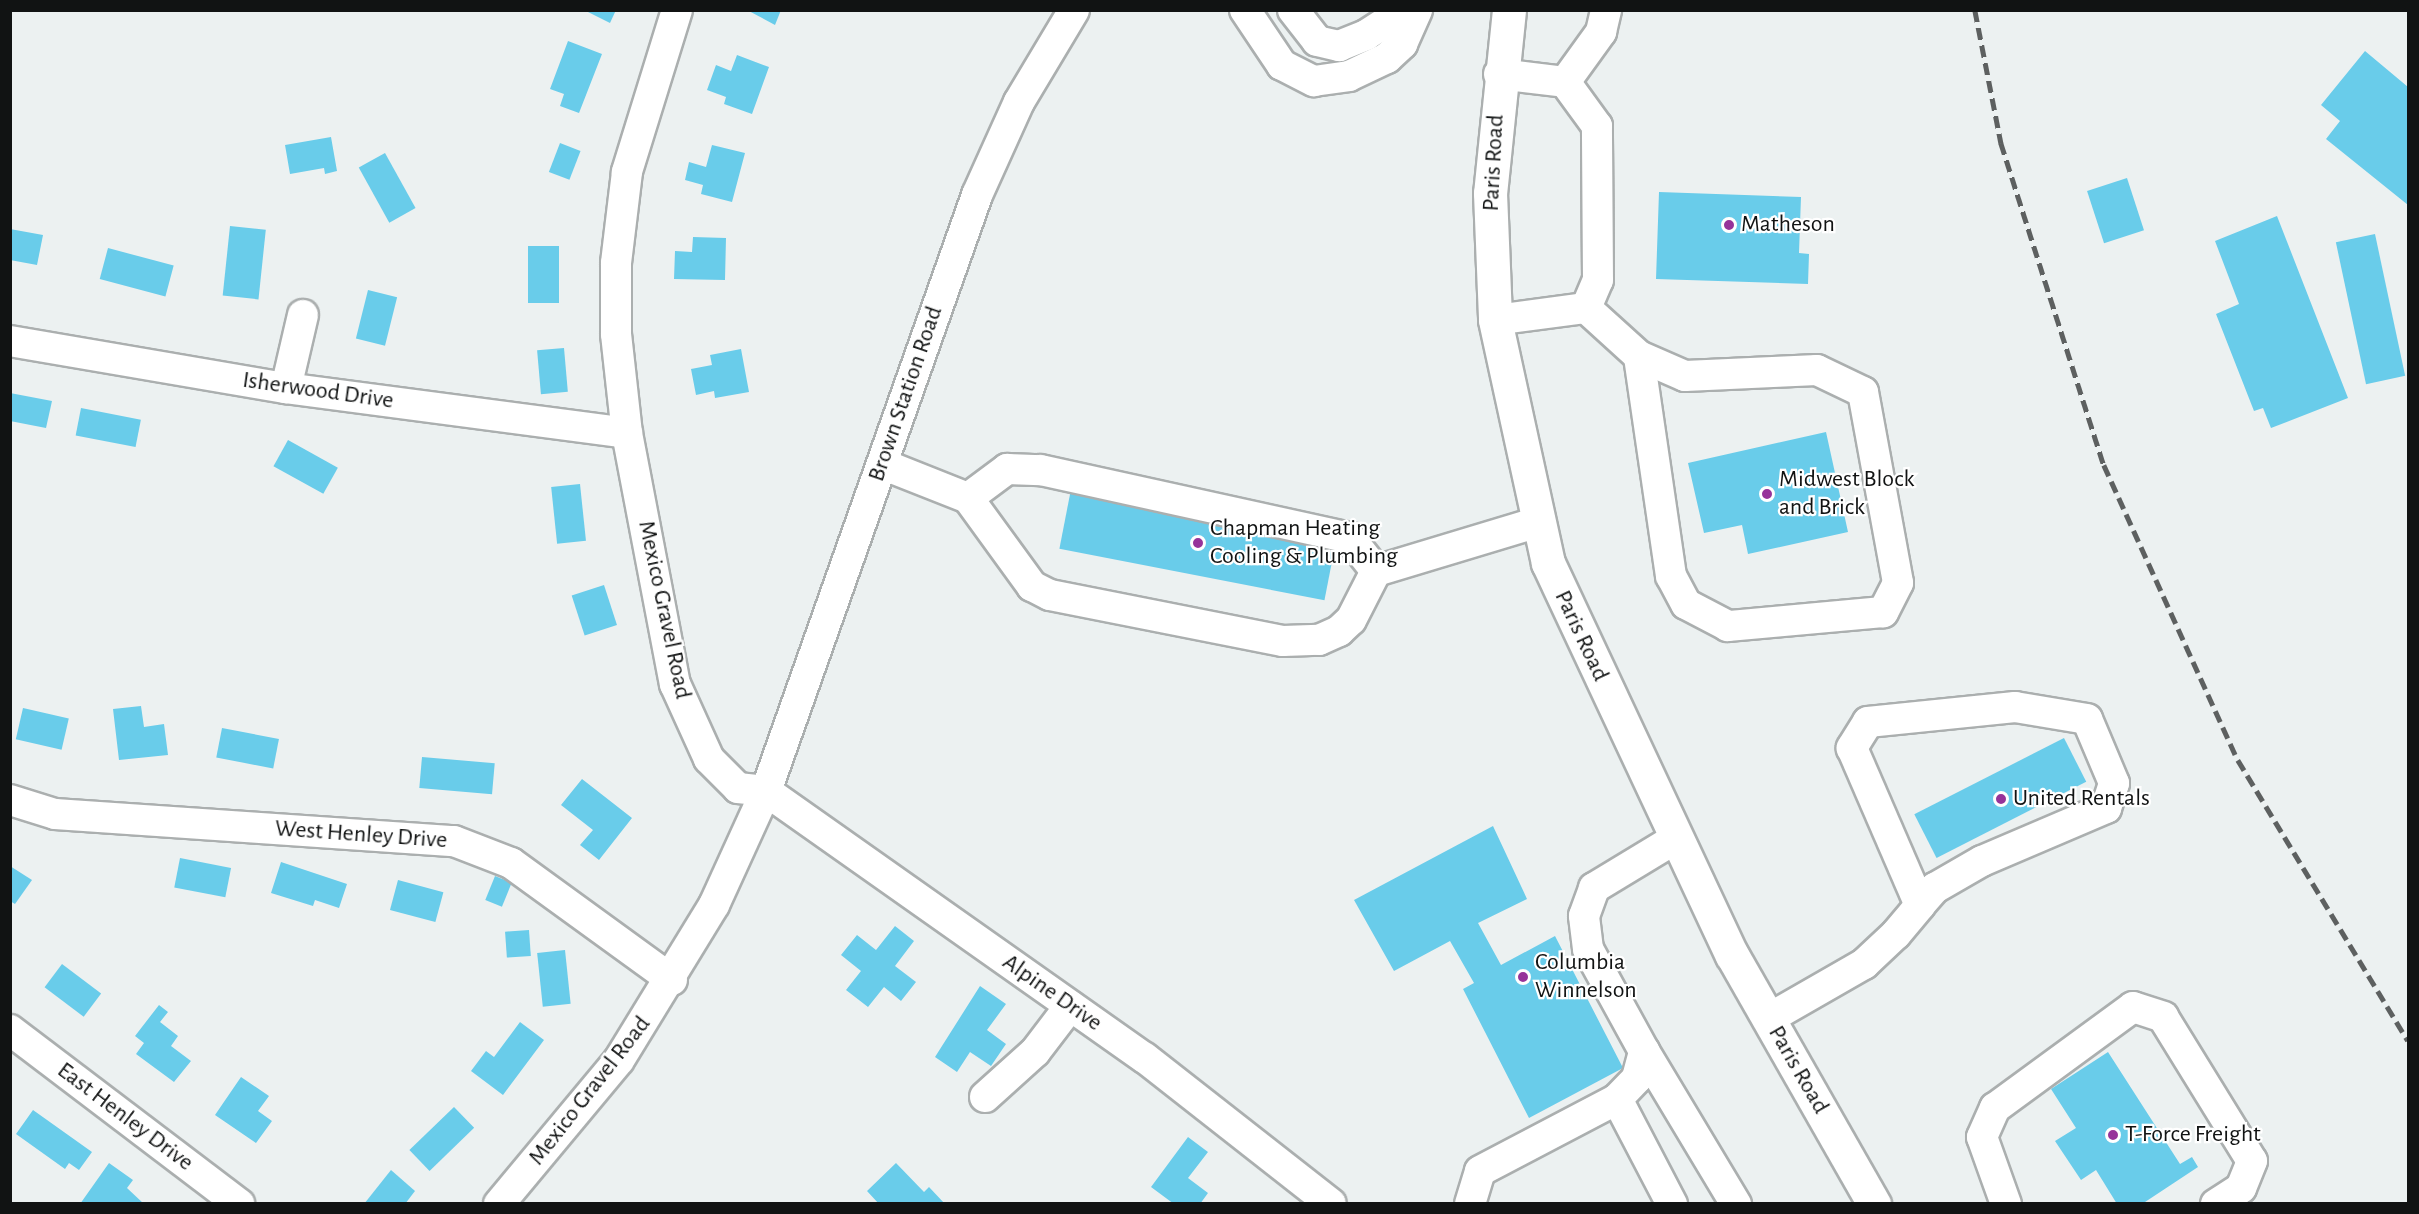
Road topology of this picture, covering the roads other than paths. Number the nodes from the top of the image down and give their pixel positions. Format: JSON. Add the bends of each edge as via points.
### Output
{"nodes":[{"id":1,"x":678,"y":10,"type":"edge"},
{"id":2,"x":1074,"y":10,"type":"edge"},
{"id":3,"x":1245,"y":10,"type":"edge"},
{"id":4,"x":1293,"y":10,"type":"edge"},
{"id":5,"x":1405,"y":10,"type":"edge"},
{"id":6,"x":1417,"y":10,"type":"edge"},
{"id":7,"x":1509,"y":10,"type":"edge"},
{"id":8,"x":1606,"y":10,"type":"edge"},
{"id":9,"x":1499,"y":74,"type":"junction"},
{"id":10,"x":1565,"y":82,"type":"junction"},
{"id":11,"x":1586,"y":308,"type":"junction"},
{"id":12,"x":303,"y":315,"type":"dead end"},
{"id":13,"x":1494,"y":320,"type":"junction"},
{"id":14,"x":10,"y":341,"type":"edge"},
{"id":15,"x":1639,"y":356,"type":"junction"},
{"id":16,"x":286,"y":388,"type":"junction"},
{"id":17,"x":627,"y":433,"type":"junction"},
{"id":18,"x":882,"y":464,"type":"junction"},
{"id":19,"x":968,"y":498,"type":"junction"},
{"id":20,"x":1539,"y":522,"type":"junction"},
{"id":21,"x":1376,"y":571,"type":"junction"},
{"id":22,"x":766,"y":791,"type":"junction"},
{"id":23,"x":10,"y":801,"type":"edge"},
{"id":24,"x":1674,"y":839,"type":"junction"},
{"id":25,"x":1920,"y":905,"type":"junction"},
{"id":26,"x":672,"y":980,"type":"junction"},
{"id":27,"x":1070,"y":1005,"type":"junction"},
{"id":28,"x":1768,"y":1019,"type":"junction"},
{"id":29,"x":10,"y":1030,"type":"edge"},
{"id":30,"x":1644,"y":1051,"type":"junction"},
{"id":31,"x":985,"y":1097,"type":"dead end"},
{"id":32,"x":1617,"y":1099,"type":"junction"},
{"id":33,"x":505,"y":1202,"type":"edge"},
{"id":34,"x":2000,"y":1202,"type":"edge"},
{"id":35,"x":239,"y":1203,"type":"edge"},
{"id":36,"x":1331,"y":1203,"type":"edge"},
{"id":37,"x":1470,"y":1203,"type":"edge"},
{"id":38,"x":1672,"y":1203,"type":"edge"},
{"id":39,"x":1736,"y":1203,"type":"edge"},
{"id":40,"x":1874,"y":1203,"type":"edge"},
{"id":41,"x":2216,"y":1203,"type":"edge"}],
"edges":[{"from":1,"to":17,"type":"street","name":"Mexico Gravel Road","via":[[627,172],[616,263],[616,334]]},
{"from":2,"to":18,"type":"street","name":"Brown Station Road","via":[[1018,102],[976,195]]},
{"from":3,"to":6,"type":"street","via":[[1282,64],[1314,81],[1350,76],[1387,58],[1402,44]]},
{"from":4,"to":5,"type":"street","via":[[1317,40],[1340,46]]},
{"from":7,"to":9,"type":"main road","name":"Paris Road"},
{"from":8,"to":10,"type":"street","via":[[1602,32]]},
{"from":9,"to":10,"type":"street"},
{"from":9,"to":13,"type":"main road","name":"Paris Road","via":[[1490,193]]},
{"from":10,"to":11,"type":"street","via":[[1597,126],[1598,280]]},
{"from":11,"to":13,"type":"street"},
{"from":11,"to":15,"type":"street"},
{"from":12,"to":16,"type":"street"},
{"from":13,"to":20,"type":"main road","name":"Paris Road"},
{"from":14,"to":16,"type":"street","name":"Isherwood Drive"},
{"from":15,"to":15,"type":"street","via":[[1685,376],[1817,370],[1863,392],[1898,584],[1883,612],[1728,626],[1686,604],[1671,576]]},
{"from":16,"to":17,"type":"street","name":"Isherwood Drive"},
{"from":17,"to":22,"type":"street","name":"Mexico Gravel Road","via":[[682,702],[709,759],[738,788]]},
{"from":18,"to":19,"type":"street"},
{"from":18,"to":22,"type":"street","name":"Brown Station Road"},
{"from":19,"to":21,"type":"street","via":[[1007,469],[1041,470],[1350,538]]},
{"from":19,"to":21,"type":"street","via":[[1032,586],[1050,595],[1283,641],[1319,640],[1339,631],[1351,620]]},
{"from":20,"to":21,"type":"street"},
{"from":20,"to":24,"type":"main road","name":"Paris Road","via":[[1548,563]]},
{"from":22,"to":26,"type":"street","name":"Mexico Gravel Road","via":[[714,905]]},
{"from":22,"to":27,"type":"street","name":"Alpine Drive"},
{"from":23,"to":26,"type":"street","name":"West Henley Drive","via":[[56,814],[454,841],[511,863]]},
{"from":24,"to":28,"type":"main road","name":"Paris Road"},
{"from":24,"to":30,"type":"street","via":[[1594,888],[1584,916],[1588,949]]},
{"from":25,"to":25,"type":"street","via":[[1935,888],[1982,861],[2106,808],[2114,783],[2087,719],[2015,707],[1868,722],[1852,748]]},
{"from":25,"to":28,"type":"street","via":[[1864,964]]},
{"from":26,"to":33,"type":"street","name":"Mexico Gravel Road","via":[[619,1060]]},
{"from":27,"to":31,"type":"street","via":[[1035,1052]]},
{"from":27,"to":36,"type":"street","name":"Alpine Drive"},
{"from":28,"to":40,"type":"main road","name":"Paris Road"},
{"from":29,"to":35,"type":"street","name":"East Henley Drive"},
{"from":30,"to":32,"type":"street","via":[[1637,1078]]},
{"from":30,"to":39,"type":"street"},
{"from":32,"to":37,"type":"street","via":[[1480,1171]]},
{"from":32,"to":38,"type":"street"},
{"from":34,"to":41,"type":"street","via":[[1982,1137],[1995,1107],[2133,1007],[2163,1017],[2252,1161],[2241,1188]]}]}
